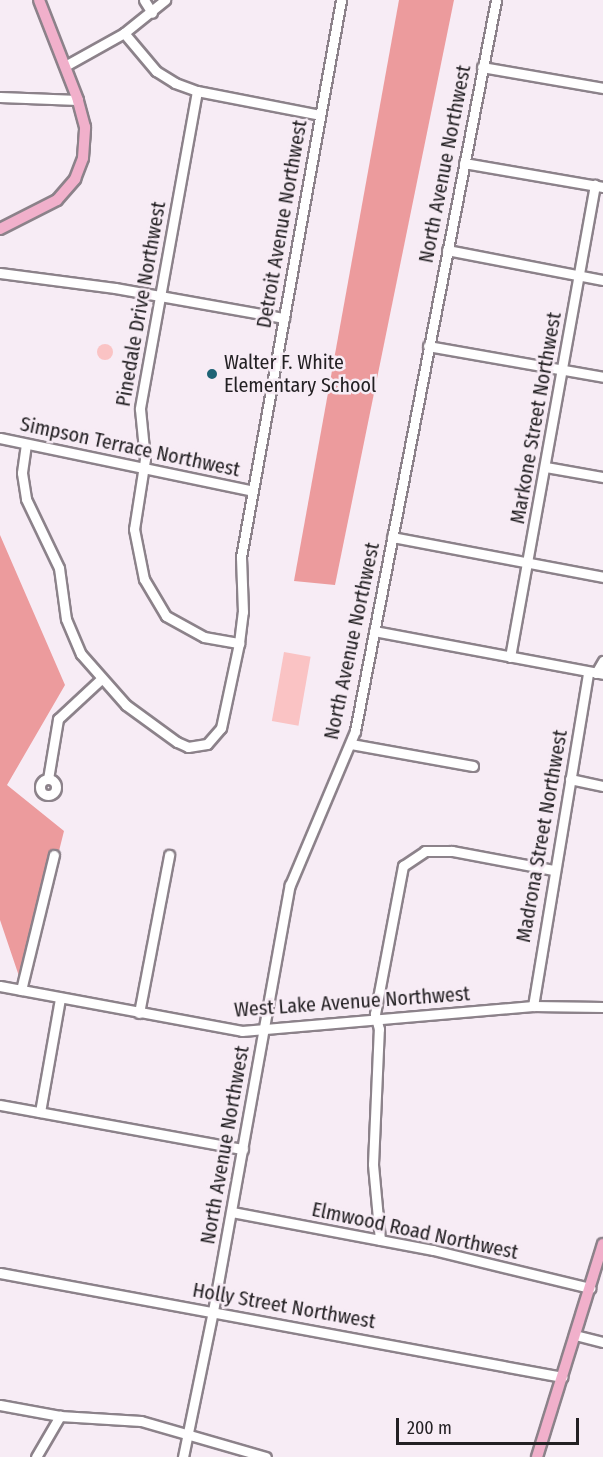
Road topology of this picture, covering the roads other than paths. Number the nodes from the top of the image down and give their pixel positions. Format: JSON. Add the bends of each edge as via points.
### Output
{"nodes":[{"id":1,"x":39,"y":0,"type":"edge"},
{"id":2,"x":144,"y":0,"type":"edge"},
{"id":3,"x":165,"y":0,"type":"edge"},
{"id":4,"x":341,"y":0,"type":"edge"},
{"id":5,"x":496,"y":0,"type":"edge"},
{"id":6,"x":152,"y":13,"type":"junction"},
{"id":7,"x":124,"y":33,"type":"junction"},
{"id":8,"x":65,"y":66,"type":"junction"},
{"id":9,"x":482,"y":68,"type":"junction"},
{"id":10,"x":603,"y":88,"type":"edge"},
{"id":11,"x":197,"y":91,"type":"junction"},
{"id":12,"x":0,"y":96,"type":"edge"},
{"id":13,"x":78,"y":100,"type":"junction"},
{"id":14,"x":320,"y":115,"type":"junction"},
{"id":15,"x":464,"y":163,"type":"junction"},
{"id":16,"x":599,"y":186,"type":"edge"},
{"id":17,"x":0,"y":229,"type":"edge"},
{"id":18,"x":447,"y":250,"type":"junction"},
{"id":19,"x":0,"y":273,"type":"edge"},
{"id":20,"x":580,"y":274,"type":"junction"},
{"id":21,"x":603,"y":280,"type":"edge"},
{"id":22,"x":160,"y":296,"type":"junction"},
{"id":23,"x":284,"y":318,"type":"junction"},
{"id":24,"x":428,"y":346,"type":"junction"},
{"id":25,"x":563,"y":370,"type":"junction"},
{"id":26,"x":603,"y":377,"type":"edge"},
{"id":27,"x":0,"y":438,"type":"edge"},
{"id":28,"x":26,"y":444,"type":"junction"},
{"id":29,"x":546,"y":467,"type":"junction"},
{"id":30,"x":143,"y":470,"type":"junction"},
{"id":31,"x":603,"y":477,"type":"edge"},
{"id":32,"x":253,"y":491,"type":"junction"},
{"id":33,"x":392,"y":537,"type":"junction"},
{"id":34,"x":529,"y":563,"type":"junction"},
{"id":35,"x":603,"y":577,"type":"edge"},
{"id":36,"x":374,"y":631,"type":"junction"},
{"id":37,"x":238,"y":643,"type":"junction"},
{"id":38,"x":510,"y":657,"type":"junction"},
{"id":39,"x":603,"y":661,"type":"edge"},
{"id":40,"x":596,"y":673,"type":"edge"},
{"id":41,"x":101,"y":678,"type":"junction"},
{"id":42,"x":351,"y":744,"type":"junction"},
{"id":43,"x":473,"y":766,"type":"dead end"},
{"id":44,"x":48,"y":779,"type":"dead end"},
{"id":45,"x":570,"y":779,"type":"junction"},
{"id":46,"x":603,"y":786,"type":"edge"},
{"id":47,"x":54,"y":855,"type":"dead end"},
{"id":48,"x":169,"y":855,"type":"dead end"},
{"id":49,"x":555,"y":870,"type":"junction"},
{"id":50,"x":0,"y":986,"type":"edge"},
{"id":51,"x":21,"y":990,"type":"junction"},
{"id":52,"x":60,"y":998,"type":"junction"},
{"id":53,"x":533,"y":1006,"type":"junction"},
{"id":54,"x":603,"y":1007,"type":"edge"},
{"id":55,"x":139,"y":1013,"type":"junction"},
{"id":56,"x":376,"y":1020,"type":"junction"},
{"id":57,"x":264,"y":1031,"type":"junction"},
{"id":58,"x":0,"y":1105,"type":"edge"},
{"id":59,"x":40,"y":1113,"type":"junction"},
{"id":60,"x":243,"y":1149,"type":"junction"},
{"id":61,"x":232,"y":1212,"type":"junction"},
{"id":62,"x":380,"y":1240,"type":"junction"},
{"id":63,"x":603,"y":1244,"type":"edge"},
{"id":64,"x":0,"y":1273,"type":"edge"},
{"id":65,"x":590,"y":1288,"type":"junction"},
{"id":66,"x":213,"y":1311,"type":"junction"},
{"id":67,"x":575,"y":1335,"type":"junction"},
{"id":68,"x":603,"y":1342,"type":"edge"},
{"id":69,"x":562,"y":1377,"type":"junction"},
{"id":70,"x":0,"y":1405,"type":"edge"},
{"id":71,"x":60,"y":1416,"type":"junction"},
{"id":72,"x":188,"y":1434,"type":"junction"},
{"id":73,"x":36,"y":1457,"type":"edge"},
{"id":74,"x":183,"y":1457,"type":"edge"},
{"id":75,"x":266,"y":1457,"type":"edge"},
{"id":76,"x":537,"y":1457,"type":"edge"}],
"edges":[{"from":1,"to":8,"type":"main road"},
{"from":2,"to":6,"type":"street"},
{"from":3,"to":6,"type":"street"},
{"from":4,"to":14,"type":"street","name":"Detroit Avenue Northwest"},
{"from":5,"to":9,"type":"street","name":"North Avenue Northwest"},
{"from":6,"to":7,"type":"street"},
{"from":7,"to":8,"type":"street"},
{"from":7,"to":11,"type":"street","via":[[156,71]]},
{"from":8,"to":13,"type":"main road"},
{"from":9,"to":10,"type":"street"},
{"from":9,"to":15,"type":"street","name":"North Avenue Northwest"},
{"from":11,"to":14,"type":"street"},
{"from":11,"to":22,"type":"street","name":"Pinedale Drive Northwest"},
{"from":12,"to":13,"type":"street"},
{"from":13,"to":17,"type":"main road","via":[[86,140],[75,179],[44,210]]},
{"from":14,"to":23,"type":"street","name":"Detroit Avenue Northwest"},
{"from":15,"to":16,"type":"street"},
{"from":15,"to":18,"type":"street","name":"North Avenue Northwest"},
{"from":16,"to":20,"type":"street","name":"Markone Street Northwest"},
{"from":18,"to":20,"type":"street"},
{"from":18,"to":24,"type":"street","name":"North Avenue Northwest"},
{"from":19,"to":22,"type":"street"},
{"from":20,"to":21,"type":"street"},
{"from":20,"to":25,"type":"street","name":"Markone Street Northwest"},
{"from":22,"to":23,"type":"street"},
{"from":22,"to":30,"type":"street","name":"Pinedale Drive Northwest","via":[[140,410],[145,448]]},
{"from":23,"to":32,"type":"street","name":"Detroit Avenue Northwest"},
{"from":24,"to":25,"type":"street"},
{"from":24,"to":33,"type":"street","name":"North Avenue Northwest"},
{"from":25,"to":26,"type":"street"},
{"from":25,"to":29,"type":"street","name":"Markone Street Northwest"},
{"from":27,"to":28,"type":"street","name":"Simpson Terrace Northwest"},
{"from":28,"to":30,"type":"street","name":"Simpson Terrace Northwest"},
{"from":28,"to":41,"type":"street","name":"Detroit Avenue Northwest","via":[[22,473],[26,499],[58,568],[71,636]]},
{"from":29,"to":31,"type":"street"},
{"from":29,"to":34,"type":"street","name":"Markone Street Northwest"},
{"from":30,"to":32,"type":"street","name":"Simpson Terrace Northwest"},
{"from":30,"to":37,"type":"street","name":"Pinedale Drive Northwest","via":[[134,529],[152,597],[166,616],[186,630]]},
{"from":32,"to":37,"type":"street","name":"Detroit Avenue Northwest","via":[[241,557],[243,612]]},
{"from":33,"to":34,"type":"street"},
{"from":33,"to":36,"type":"street","name":"North Avenue Northwest"},
{"from":34,"to":35,"type":"street"},
{"from":34,"to":38,"type":"street","name":"Markone Street Northwest"},
{"from":36,"to":38,"type":"street"},
{"from":36,"to":42,"type":"street","name":"North Avenue Northwest"},
{"from":37,"to":41,"type":"street","name":"Detroit Avenue Northwest","via":[[221,728],[213,740],[201,746],[177,742],[126,705]]},
{"from":38,"to":40,"type":"street"},
{"from":39,"to":40,"type":"street","name":"Madrona Street Northwest"},
{"from":40,"to":45,"type":"street","name":"Madrona Street Northwest"},
{"from":41,"to":44,"type":"street","via":[[58,718]]},
{"from":42,"to":43,"type":"street"},
{"from":42,"to":57,"type":"street","name":"North Avenue Northwest","via":[[290,885]]},
{"from":45,"to":46,"type":"street"},
{"from":45,"to":49,"type":"street","name":"Madrona Street Northwest"},
{"from":47,"to":51,"type":"street"},
{"from":48,"to":55,"type":"street"},
{"from":49,"to":53,"type":"street","name":"Madrona Street Northwest"},
{"from":49,"to":56,"type":"street","via":[[452,851],[425,851],[410,858],[399,876]]},
{"from":50,"to":51,"type":"street","name":"West Lake Avenue Northwest"},
{"from":51,"to":52,"type":"street","name":"West Lake Avenue Northwest"},
{"from":52,"to":55,"type":"street","name":"West Lake Avenue Northwest"},
{"from":52,"to":59,"type":"street"},
{"from":53,"to":54,"type":"street","name":"West Lake Avenue Northwest"},
{"from":53,"to":56,"type":"street","name":"West Lake Avenue Northwest"},
{"from":55,"to":57,"type":"street","name":"West Lake Avenue Northwest","via":[[219,1029]]},
{"from":56,"to":57,"type":"street","name":"West Lake Avenue Northwest"},
{"from":56,"to":62,"type":"street","via":[[373,1164]]},
{"from":57,"to":60,"type":"street","name":"North Avenue Northwest"},
{"from":58,"to":59,"type":"street"},
{"from":59,"to":60,"type":"street"},
{"from":60,"to":61,"type":"street","name":"North Avenue Northwest"},
{"from":61,"to":62,"type":"street","name":"Elmwood Road Northwest"},
{"from":61,"to":66,"type":"street","name":"North Avenue Northwest"},
{"from":62,"to":65,"type":"street","name":"Elmwood Road Northwest"},
{"from":63,"to":65,"type":"main road"},
{"from":64,"to":66,"type":"street","name":"Holly Street Northwest"},
{"from":65,"to":67,"type":"main road"},
{"from":66,"to":69,"type":"street","name":"Holly Street Northwest"},
{"from":66,"to":72,"type":"street","name":"North Avenue Northwest"},
{"from":67,"to":68,"type":"street"},
{"from":67,"to":69,"type":"main road"},
{"from":69,"to":76,"type":"main road"},
{"from":70,"to":71,"type":"street"},
{"from":71,"to":72,"type":"street","via":[[141,1421]]},
{"from":71,"to":73,"type":"street"},
{"from":72,"to":74,"type":"street","name":"North Avenue Northwest"},
{"from":72,"to":75,"type":"street"}]}
